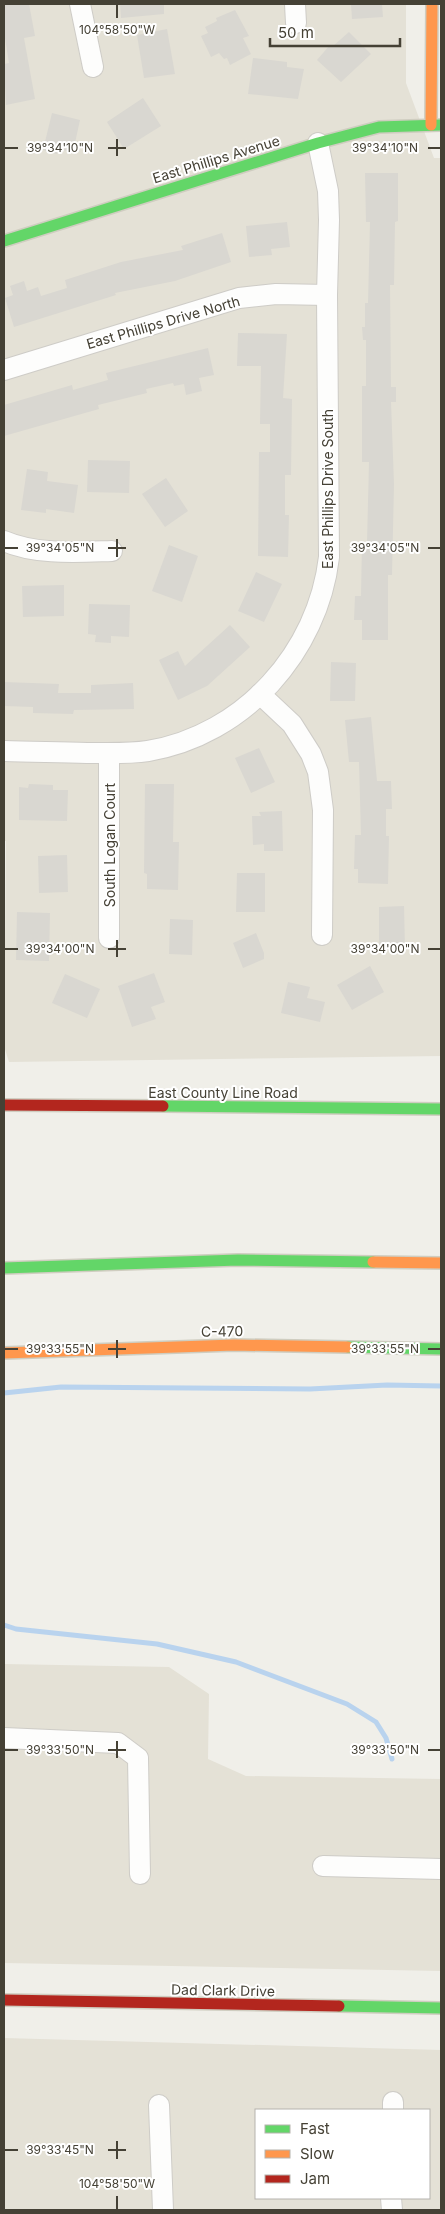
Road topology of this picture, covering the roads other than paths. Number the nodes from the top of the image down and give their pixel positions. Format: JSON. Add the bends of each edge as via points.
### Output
{"nodes":[{"id":1,"x":80,"y":4,"type":"edge"},
{"id":2,"x":432,"y":4,"type":"edge"},
{"id":3,"x":93,"y":67,"type":"dead end"},
{"id":4,"x":436,"y":125,"type":"edge"},
{"id":5,"x":318,"y":143,"type":"junction"},
{"id":6,"x":4,"y":241,"type":"edge"},
{"id":7,"x":326,"y":295,"type":"junction"},
{"id":8,"x":4,"y":370,"type":"edge"},
{"id":9,"x":4,"y":541,"type":"edge"},
{"id":10,"x":112,"y":551,"type":"dead end"},
{"id":11,"x":260,"y":694,"type":"junction"},
{"id":12,"x":4,"y":751,"type":"edge"},
{"id":13,"x":109,"y":753,"type":"junction"},
{"id":14,"x":322,"y":935,"type":"dead end"},
{"id":15,"x":109,"y":938,"type":"dead end"},
{"id":16,"x":4,"y":1105,"type":"edge"},
{"id":17,"x":441,"y":1109,"type":"edge"},
{"id":18,"x":441,"y":1263,"type":"edge"},
{"id":19,"x":4,"y":1268,"type":"edge"},
{"id":20,"x":441,"y":1349,"type":"edge"},
{"id":21,"x":29,"y":1352,"type":"junction"},
{"id":22,"x":4,"y":1353,"type":"edge"},
{"id":23,"x":4,"y":1361,"type":"edge"},
{"id":24,"x":4,"y":1738,"type":"edge"},
{"id":25,"x":322,"y":1866,"type":"dead end"},
{"id":26,"x":441,"y":1869,"type":"edge"},
{"id":27,"x":140,"y":1874,"type":"dead end"},
{"id":28,"x":4,"y":2000,"type":"edge"},
{"id":29,"x":441,"y":2008,"type":"edge"},
{"id":30,"x":159,"y":2105,"type":"dead end"},
{"id":31,"x":163,"y":2210,"type":"edge"}],
"edges":[{"from":1,"to":3,"type":"street"},
{"from":2,"to":4,"type":"main road"},
{"from":4,"to":5,"type":"main road","name":"East Phillips Avenue","via":[[379,127]]},
{"from":5,"to":6,"type":"main road","name":"East Phillips Avenue"},
{"from":5,"to":7,"type":"street","name":"East Phillips Drive South","via":[[328,191]]},
{"from":7,"to":8,"type":"street","name":"East Phillips Drive North","via":[[276,294],[239,298]]},
{"from":7,"to":11,"type":"street","name":"East Phillips Drive South","via":[[329,557],[326,582],[306,634],[291,660]]},
{"from":9,"to":10,"type":"street","via":[[20,548]]},
{"from":11,"to":13,"type":"street","name":"East Phillips Drive South","via":[[232,716],[198,736],[147,751]]},
{"from":11,"to":14,"type":"street","via":[[292,724],[318,772],[323,810]]},
{"from":12,"to":13,"type":"street","name":"East Phillips Drive South"},
{"from":13,"to":15,"type":"street","name":"South Logan Court"},
{"from":16,"to":17,"type":"main road","name":"East County Line Road"},
{"from":18,"to":19,"type":"main road","via":[[238,1260]]},
{"from":20,"to":21,"type":"main road","name":"C-470","via":[[234,1345]]},
{"from":21,"to":22,"type":"main road","name":"C-470"},
{"from":21,"to":23,"type":"main road"},
{"from":24,"to":27,"type":"street","via":[[118,1743],[138,1758]]},
{"from":25,"to":26,"type":"street"},
{"from":28,"to":29,"type":"main road","name":"Dad Clark Drive"},
{"from":30,"to":31,"type":"street"}]}
